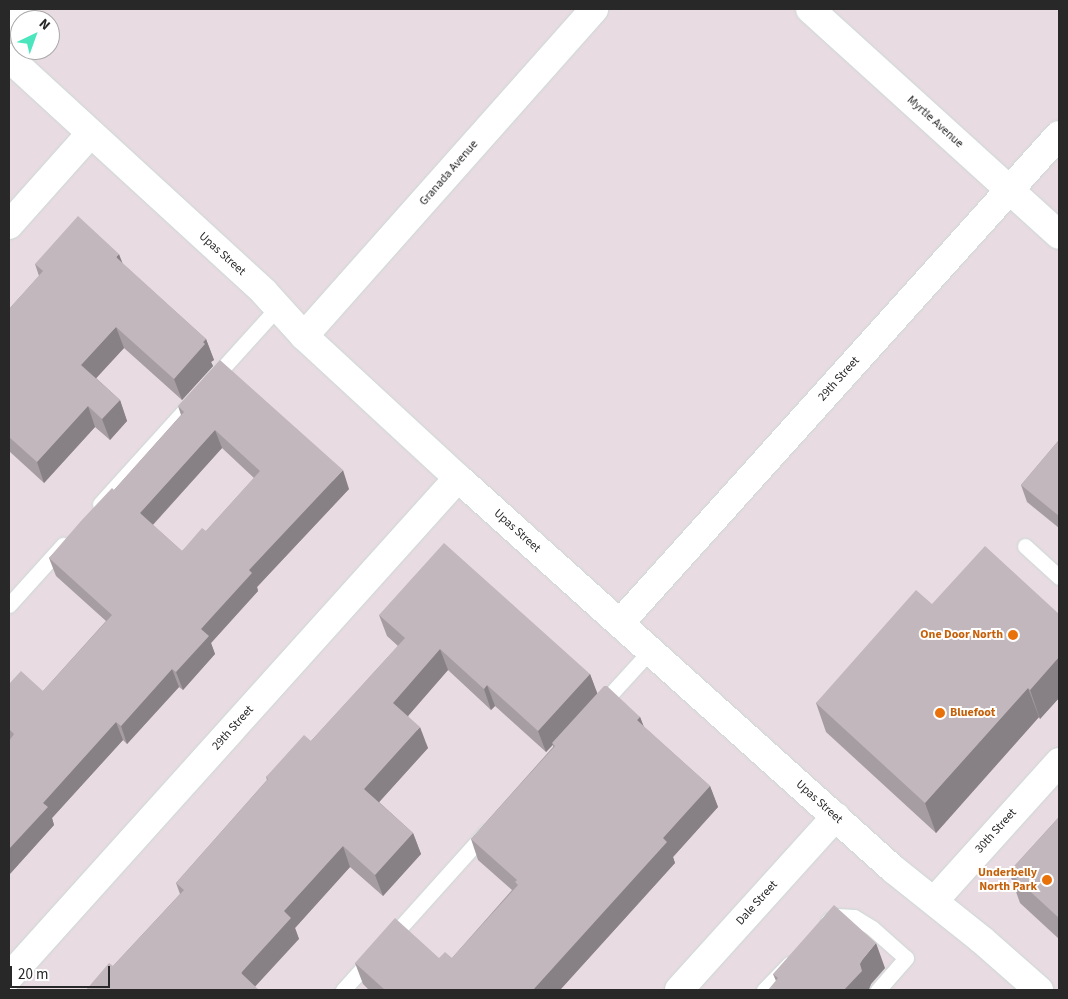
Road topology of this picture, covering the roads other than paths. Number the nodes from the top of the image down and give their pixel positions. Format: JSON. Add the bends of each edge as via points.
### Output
{"nodes":[{"id":1,"x":17,"y":9,"type":"edge"},
{"id":2,"x":594,"y":9,"type":"edge"},
{"id":3,"x":810,"y":9,"type":"edge"},
{"id":4,"x":9,"y":18,"type":"edge"},
{"id":5,"x":9,"y":58,"type":"edge"},
{"id":6,"x":90,"y":134,"type":"junction"},
{"id":7,"x":1059,"y":135,"type":"edge"},
{"id":8,"x":1009,"y":190,"type":"junction"},
{"id":9,"x":9,"y":225,"type":"edge"},
{"id":10,"x":1059,"y":235,"type":"edge"},
{"id":11,"x":278,"y":307,"type":"junction"},
{"id":12,"x":304,"y":336,"type":"junction"},
{"id":13,"x":458,"y":478,"type":"junction"},
{"id":14,"x":87,"y":518,"type":"edge"},
{"id":15,"x":74,"y":532,"type":"edge"},
{"id":16,"x":1025,"y":546,"type":"dead end"},
{"id":17,"x":1059,"y":578,"type":"edge"},
{"id":18,"x":9,"y":605,"type":"edge"},
{"id":19,"x":620,"y":623,"type":"junction"},
{"id":20,"x":650,"y":651,"type":"junction"},
{"id":21,"x":590,"y":717,"type":"edge"},
{"id":22,"x":1059,"y":762,"type":"edge"},
{"id":23,"x":836,"y":816,"type":"junction"},
{"id":24,"x":497,"y":821,"type":"edge"},
{"id":25,"x":934,"y":901,"type":"junction"},
{"id":26,"x":816,"y":935,"type":"edge"},
{"id":27,"x":797,"y":955,"type":"edge"},
{"id":28,"x":9,"y":977,"type":"edge"},
{"id":29,"x":1029,"y":987,"type":"edge"},
{"id":30,"x":343,"y":990,"type":"edge"},
{"id":31,"x":679,"y":990,"type":"edge"},
{"id":32,"x":764,"y":990,"type":"edge"},
{"id":33,"x":878,"y":990,"type":"edge"}],
"edges":[{"from":1,"to":4,"type":"street"},
{"from":2,"to":12,"type":"street","name":"Granada Avenue"},
{"from":3,"to":8,"type":"street","name":"Myrtle Avenue"},
{"from":5,"to":6,"type":"street","name":"Upas Street"},
{"from":6,"to":9,"type":"street"},
{"from":6,"to":11,"type":"street","name":"Upas Street"},
{"from":7,"to":8,"type":"street","name":"29th Street"},
{"from":8,"to":10,"type":"street","name":"Myrtle Avenue"},
{"from":8,"to":19,"type":"street","name":"29th Street"},
{"from":11,"to":12,"type":"street","name":"Upas Street"},
{"from":11,"to":14,"type":"lane"},
{"from":12,"to":13,"type":"street","name":"Upas Street"},
{"from":13,"to":19,"type":"street","name":"Upas Street"},
{"from":13,"to":28,"type":"street","name":"29th Street"},
{"from":15,"to":18,"type":"lane"},
{"from":16,"to":17,"type":"lane"},
{"from":19,"to":20,"type":"street","name":"Upas Street"},
{"from":20,"to":21,"type":"lane"},
{"from":20,"to":23,"type":"street","name":"Upas Street"},
{"from":22,"to":25,"type":"street","name":"30th Street"},
{"from":23,"to":25,"type":"street","name":"Upas Street","via":[[893,870]]},
{"from":23,"to":31,"type":"street","name":"Dale Street"},
{"from":24,"to":30,"type":"lane"},
{"from":25,"to":29,"type":"street","name":"Upas Street","via":[[982,940]]},
{"from":26,"to":33,"type":"lane","via":[[837,916],[854,917],[872,928],[906,958]]},
{"from":27,"to":32,"type":"lane"}]}
